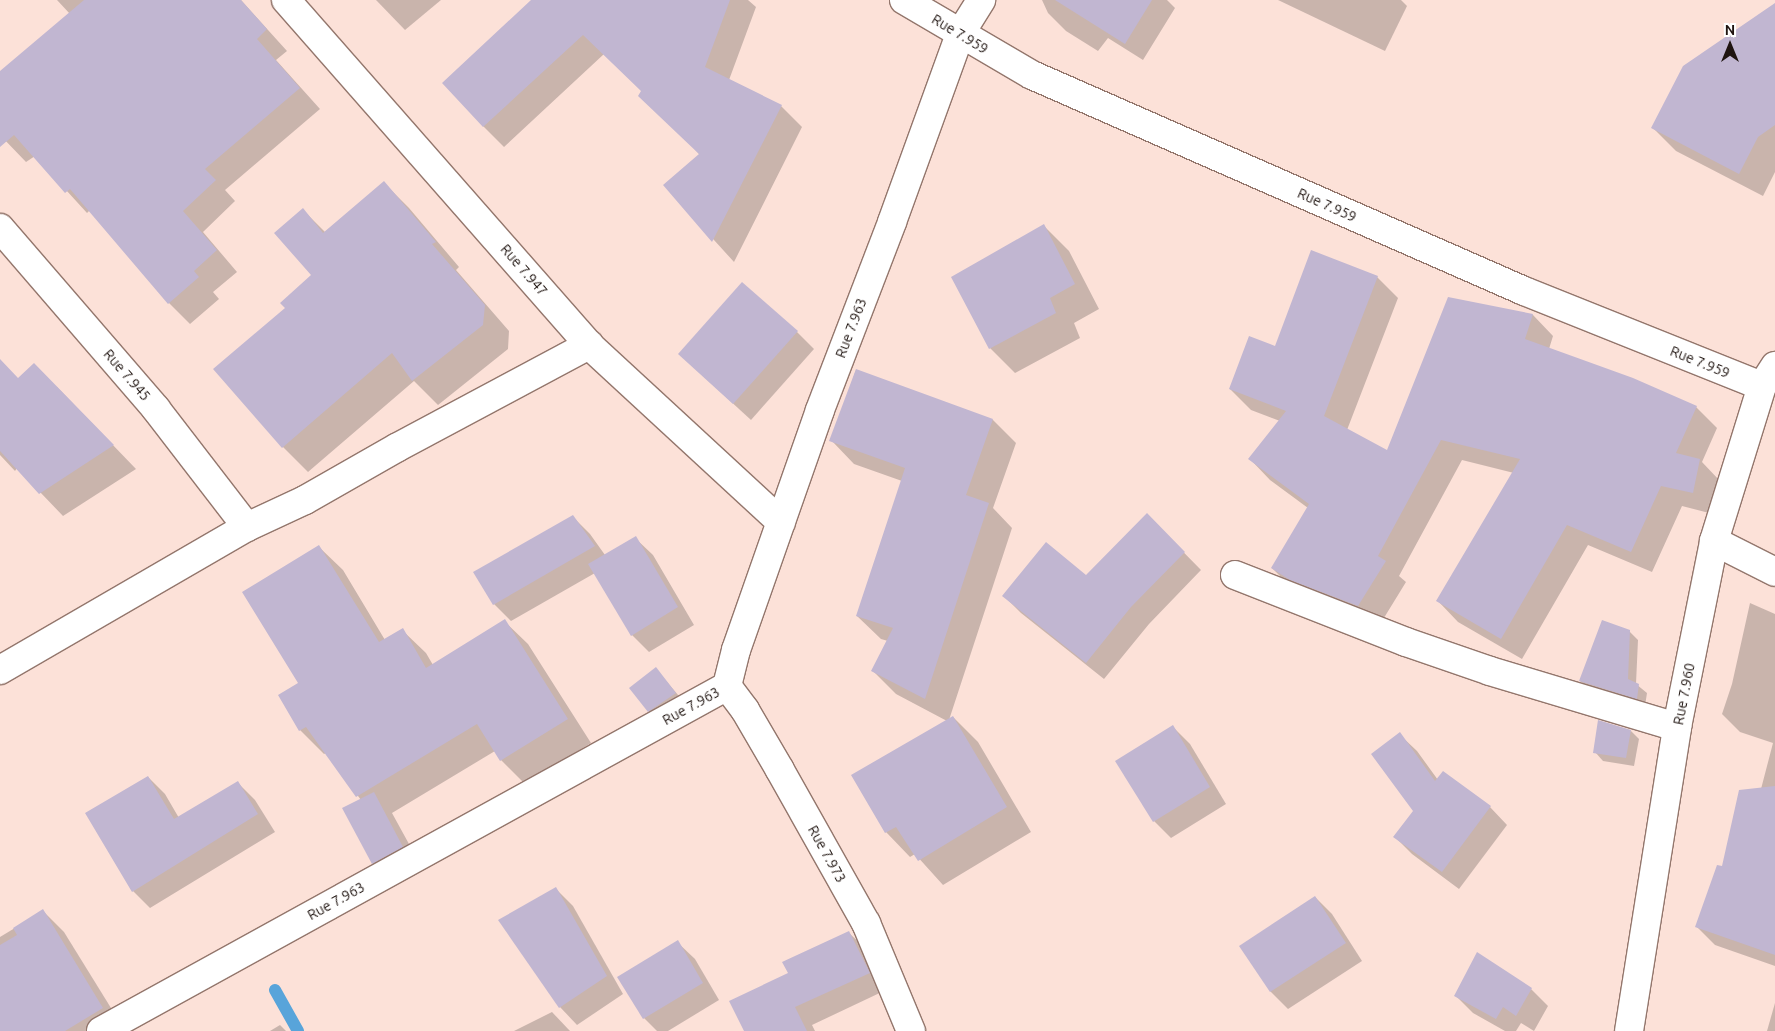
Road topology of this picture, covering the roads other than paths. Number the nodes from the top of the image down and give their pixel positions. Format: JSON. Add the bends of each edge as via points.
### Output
{"nodes":[{"id":1,"x":286,"y":0,"type":"edge"},
{"id":2,"x":904,"y":0,"type":"edge"},
{"id":3,"x":981,"y":0,"type":"edge"},
{"id":4,"x":960,"y":34,"type":"junction"},
{"id":5,"x":0,"y":228,"type":"edge"},
{"id":6,"x":589,"y":344,"type":"junction"},
{"id":7,"x":1768,"y":376,"type":"edge"},
{"id":8,"x":781,"y":522,"type":"junction"},
{"id":9,"x":248,"y":527,"type":"junction"},
{"id":10,"x":1714,"y":541,"type":"junction"},
{"id":11,"x":1775,"y":572,"type":"edge"},
{"id":12,"x":1236,"y":575,"type":"dead end"},
{"id":13,"x":0,"y":670,"type":"edge"},
{"id":14,"x":727,"y":686,"type":"junction"},
{"id":15,"x":1677,"y":727,"type":"junction"},
{"id":16,"x":101,"y":1031,"type":"edge"},
{"id":17,"x":911,"y":1031,"type":"edge"},
{"id":18,"x":1629,"y":1031,"type":"edge"}],
"edges":[{"from":1,"to":6,"type":"street","name":"Rue 7.947"},
{"from":2,"to":4,"type":"street","name":"Rue 7.959"},
{"from":3,"to":4,"type":"street","name":"Rue 7.963"},
{"from":4,"to":7,"type":"street","name":"Rue 7.959","via":[[1041,80],[1524,291]]},
{"from":4,"to":8,"type":"street","name":"Rue 7.963"},
{"from":5,"to":9,"type":"street","name":"Rue 7.945","via":[[156,409]]},
{"from":6,"to":8,"type":"street","name":"Rue 7.947"},
{"from":6,"to":9,"type":"street","via":[[305,500]]},
{"from":7,"to":10,"type":"street","name":"Rue 7.960"},
{"from":8,"to":14,"type":"street","name":"Rue 7.963","via":[[736,650]]},
{"from":9,"to":13,"type":"street"},
{"from":10,"to":11,"type":"street"},
{"from":10,"to":15,"type":"street","name":"Rue 7.960"},
{"from":12,"to":15,"type":"street","via":[[1434,651]]},
{"from":14,"to":16,"type":"street","name":"Rue 7.963"},
{"from":14,"to":17,"type":"street","name":"Rue 7.973","via":[[745,710],[866,923]]},
{"from":15,"to":18,"type":"street","name":"Rue 7.960"}]}
